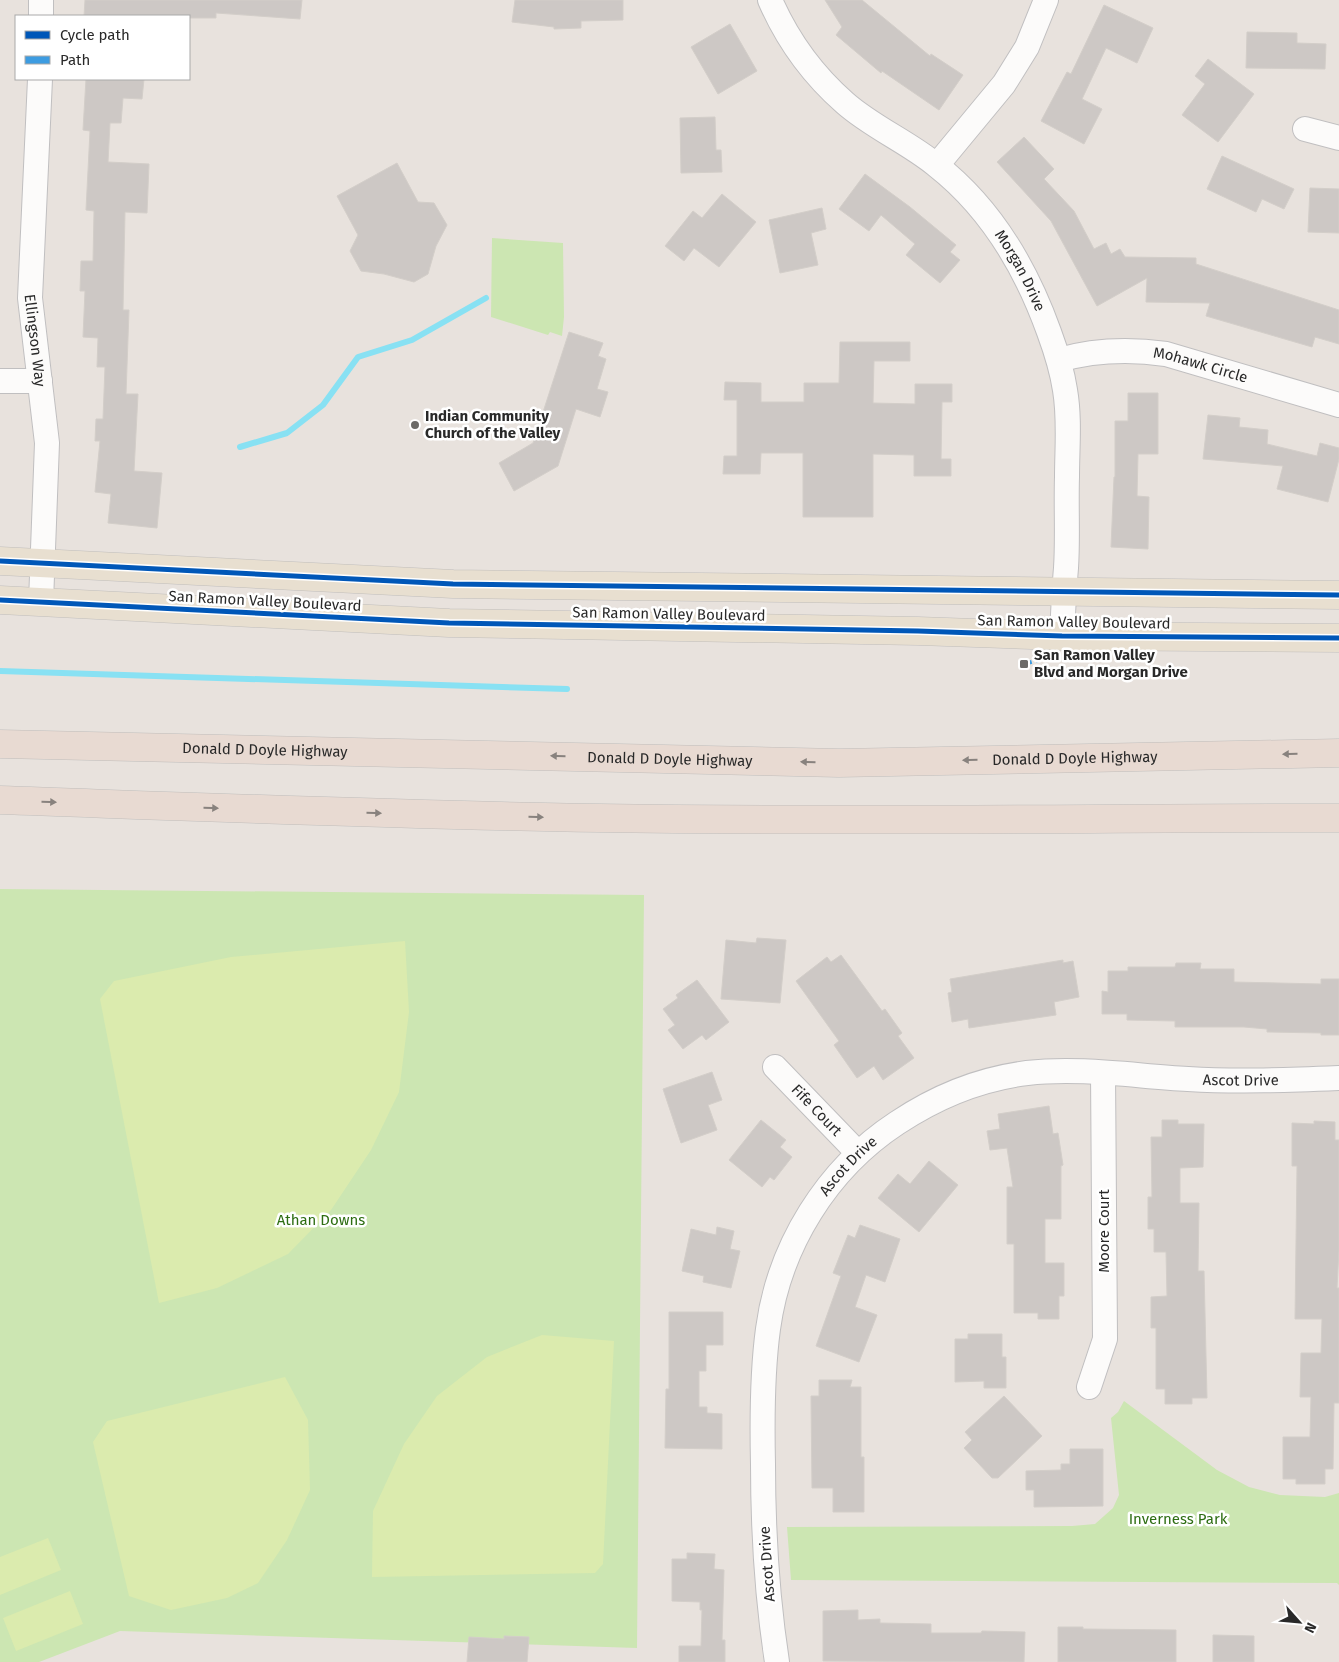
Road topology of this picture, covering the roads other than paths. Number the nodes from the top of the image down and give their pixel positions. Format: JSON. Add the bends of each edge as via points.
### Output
{"nodes":[{"id":1,"x":41,"y":0,"type":"edge"},
{"id":2,"x":770,"y":0,"type":"edge"},
{"id":3,"x":1046,"y":0,"type":"edge"},
{"id":4,"x":41,"y":15,"type":"edge"},
{"id":5,"x":40,"y":80,"type":"edge"},
{"id":6,"x":1305,"y":128,"type":"dead end"},
{"id":7,"x":1339,"y":138,"type":"edge"},
{"id":8,"x":937,"y":165,"type":"junction"},
{"id":9,"x":1059,"y":360,"type":"junction"},
{"id":10,"x":0,"y":381,"type":"edge"},
{"id":11,"x":40,"y":381,"type":"junction"},
{"id":12,"x":1339,"y":405,"type":"edge"},
{"id":13,"x":0,"y":561,"type":"edge"},
{"id":14,"x":43,"y":564,"type":"junction"},
{"id":15,"x":1063,"y":592,"type":"junction"},
{"id":16,"x":1339,"y":594,"type":"edge"},
{"id":17,"x":0,"y":600,"type":"edge"},
{"id":18,"x":41,"y":602,"type":"junction"},
{"id":19,"x":1062,"y":636,"type":"junction"},
{"id":20,"x":1339,"y":638,"type":"edge"},
{"id":21,"x":0,"y":744,"type":"edge"},
{"id":22,"x":1339,"y":753,"type":"edge"},
{"id":23,"x":0,"y":800,"type":"edge"},
{"id":24,"x":1339,"y":818,"type":"edge"},
{"id":25,"x":775,"y":1067,"type":"dead end"},
{"id":26,"x":1103,"y":1073,"type":"junction"},
{"id":27,"x":1339,"y":1078,"type":"edge"},
{"id":28,"x":858,"y":1153,"type":"junction"},
{"id":29,"x":1089,"y":1387,"type":"dead end"},
{"id":30,"x":777,"y":1662,"type":"edge"}],
"edges":[{"from":1,"to":4,"type":"street"},
{"from":2,"to":8,"type":"street","name":"Morgan Drive","via":[[800,55],[846,104]]},
{"from":3,"to":8,"type":"street","via":[[1027,47],[1004,84]]},
{"from":5,"to":11,"type":"street","name":"Ellingson Way","via":[[30,298]]},
{"from":6,"to":7,"type":"street"},
{"from":8,"to":9,"type":"street","name":"Morgan Drive","via":[[995,226],[1013,253],[1040,306]]},
{"from":9,"to":12,"type":"street","name":"Mohawk Circle","via":[[1117,350],[1166,354]]},
{"from":9,"to":15,"type":"street","name":"Morgan Drive","via":[[1068,418]]},
{"from":10,"to":11,"type":"street"},
{"from":11,"to":14,"type":"street","name":"Ellingson Way","via":[[47,443]]},
{"from":13,"to":14,"type":"main road","name":"San Ramon Valley Boulevard"},
{"from":14,"to":15,"type":"main road","name":"San Ramon Valley Boulevard","via":[[453,584]]},
{"from":14,"to":18,"type":"street","name":"Ellingson Way"},
{"from":15,"to":16,"type":"main road","name":"San Ramon Valley Boulevard"},
{"from":15,"to":19,"type":"street","name":"Morgan Drive"},
{"from":17,"to":18,"type":"main road","name":"San Ramon Valley Boulevard"},
{"from":18,"to":19,"type":"main road","name":"San Ramon Valley Boulevard","via":[[449,622]]},
{"from":19,"to":20,"type":"main road","name":"San Ramon Valley Boulevard"},
{"from":22,"to":21,"type":"highway","name":"Donald D Doyle Highway","one_way":true,"via":[[839,763]]},
{"from":23,"to":24,"type":"highway","one_way":true,"via":[[598,818]]},
{"from":25,"to":28,"type":"street","name":"Fife Court"},
{"from":26,"to":27,"type":"street","name":"Ascot Drive","via":[[1200,1080]]},
{"from":26,"to":28,"type":"street","name":"Ascot Drive","via":[[1058,1070],[1026,1073],[1000,1077],[948,1093],[880,1134]]},
{"from":26,"to":29,"type":"street","name":"Moore Court","via":[[1105,1339]]},
{"from":28,"to":30,"type":"street","name":"Ascot Drive","via":[[820,1199],[793,1242],[768,1328],[762,1430],[763,1495],[768,1589]]}]}
